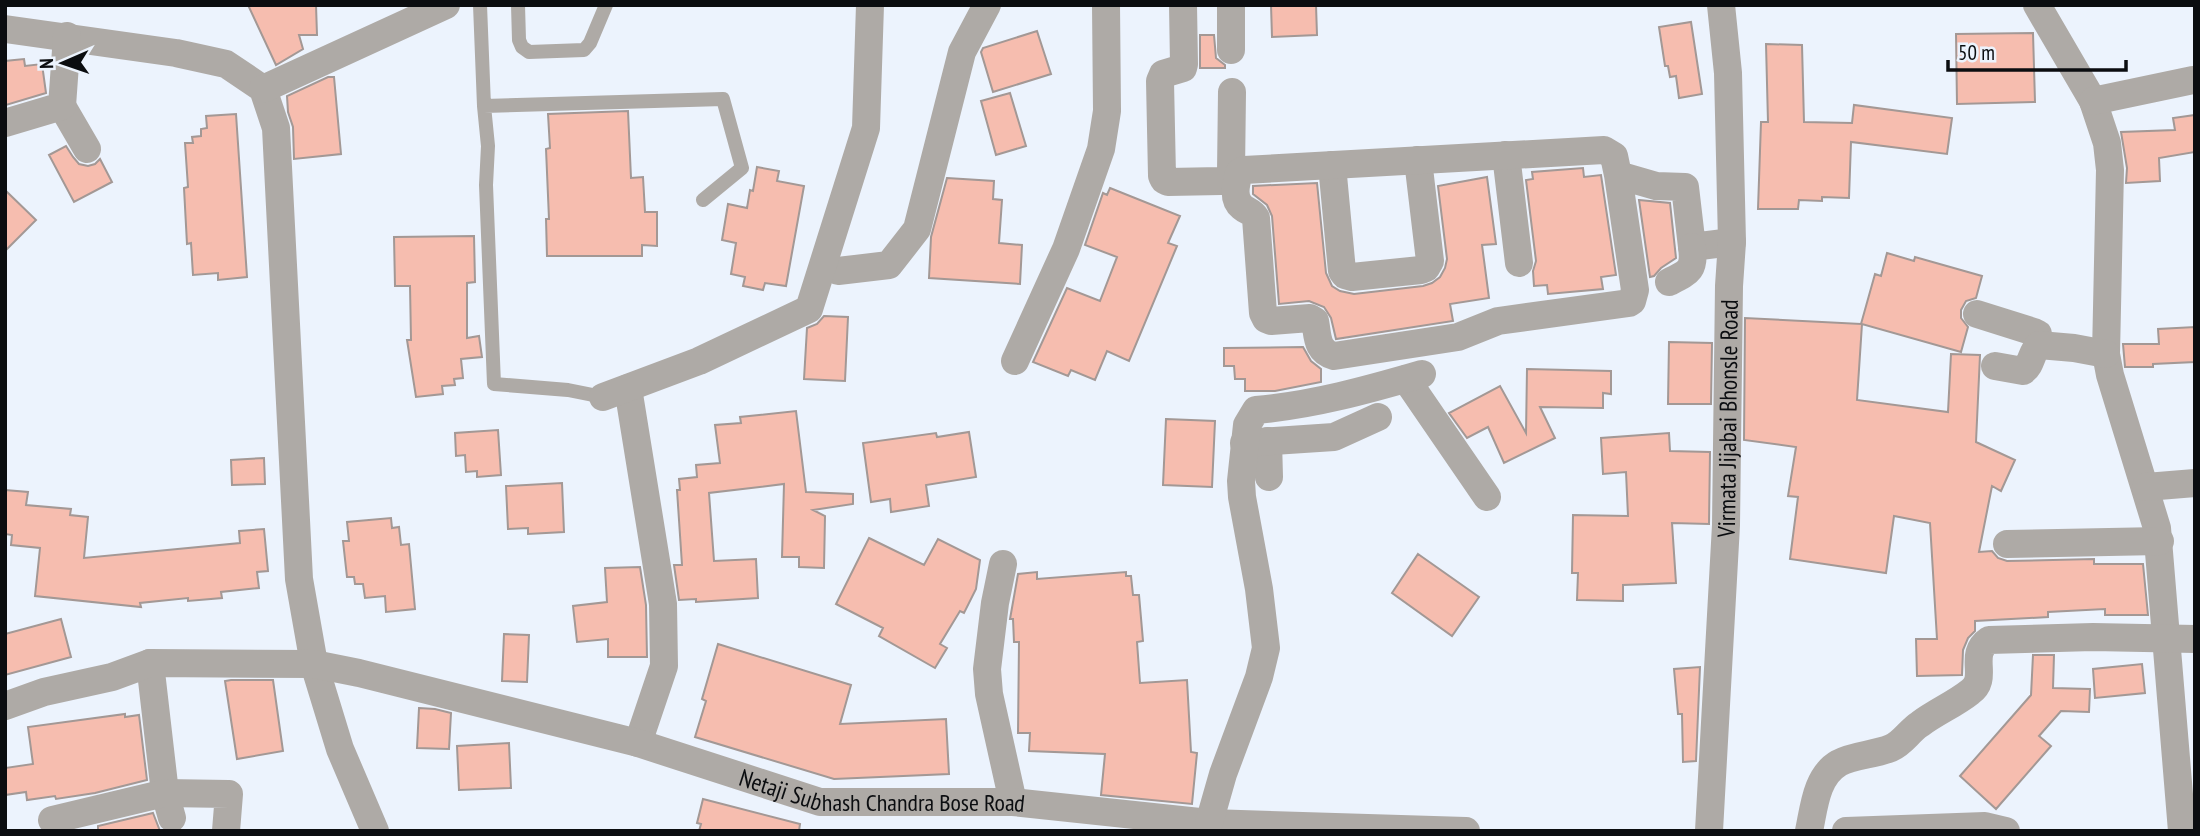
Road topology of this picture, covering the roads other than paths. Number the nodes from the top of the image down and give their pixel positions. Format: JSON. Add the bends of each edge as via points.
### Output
{"nodes":[{"id":1,"x":446,"y":5,"type":"edge"},
{"id":2,"x":480,"y":5,"type":"edge"},
{"id":3,"x":518,"y":5,"type":"edge"},
{"id":4,"x":606,"y":5,"type":"edge"},
{"id":5,"x":870,"y":5,"type":"edge"},
{"id":6,"x":987,"y":5,"type":"edge"},
{"id":7,"x":1106,"y":5,"type":"edge"},
{"id":8,"x":1721,"y":5,"type":"edge"},
{"id":9,"x":2037,"y":5,"type":"edge"},
{"id":10,"x":1231,"y":9,"type":"edge"},
{"id":11,"x":1189,"y":14,"type":"edge"},
{"id":12,"x":5,"y":29,"type":"edge"},
{"id":13,"x":67,"y":36,"type":"junction"},
{"id":14,"x":1231,"y":50,"type":"dead end"},
{"id":15,"x":2193,"y":80,"type":"edge"},
{"id":16,"x":263,"y":89,"type":"junction"},
{"id":17,"x":1232,"y":92,"type":"dead end"},
{"id":18,"x":2093,"y":101,"type":"junction"},
{"id":19,"x":62,"y":106,"type":"junction"},
{"id":20,"x":484,"y":106,"type":"junction"},
{"id":21,"x":5,"y":123,"type":"edge"},
{"id":22,"x":87,"y":149,"type":"dead end"},
{"id":23,"x":1506,"y":155,"type":"junction"},
{"id":24,"x":1418,"y":160,"type":"junction"},
{"id":25,"x":1332,"y":165,"type":"junction"},
{"id":26,"x":1618,"y":175,"type":"junction"},
{"id":27,"x":1731,"y":184,"type":"junction"},
{"id":28,"x":1685,"y":187,"type":"junction"},
{"id":29,"x":703,"y":200,"type":"dead end"},
{"id":30,"x":1732,"y":242,"type":"junction"},
{"id":31,"x":1692,"y":247,"type":"junction"},
{"id":32,"x":1519,"y":263,"type":"dead end"},
{"id":33,"x":838,"y":271,"type":"dead end"},
{"id":34,"x":1669,"y":282,"type":"dead end"},
{"id":35,"x":1977,"y":314,"type":"dead end"},
{"id":36,"x":2039,"y":345,"type":"junction"},
{"id":37,"x":2106,"y":354,"type":"junction"},
{"id":38,"x":1014,"y":361,"type":"dead end"},
{"id":39,"x":1995,"y":366,"type":"dead end"},
{"id":40,"x":615,"y":393,"type":"junction"},
{"id":41,"x":1378,"y":417,"type":"dead end"},
{"id":42,"x":1256,"y":442,"type":"junction"},
{"id":43,"x":1269,"y":477,"type":"dead end"},
{"id":44,"x":2195,"y":483,"type":"edge"},
{"id":45,"x":2146,"y":487,"type":"junction"},
{"id":46,"x":1487,"y":497,"type":"dead end"},
{"id":47,"x":2160,"y":541,"type":"junction"},
{"id":48,"x":2007,"y":544,"type":"dead end"},
{"id":49,"x":1003,"y":564,"type":"dead end"},
{"id":50,"x":2165,"y":639,"type":"junction"},
{"id":51,"x":2195,"y":639,"type":"edge"},
{"id":52,"x":150,"y":663,"type":"junction"},
{"id":53,"x":314,"y":664,"type":"junction"},
{"id":54,"x":5,"y":706,"type":"edge"},
{"id":55,"x":638,"y":743,"type":"junction"},
{"id":56,"x":1013,"y":802,"type":"junction"},
{"id":57,"x":168,"y":806,"type":"junction"},
{"id":58,"x":52,"y":820,"type":"dead end"},
{"id":59,"x":1209,"y":823,"type":"junction"},
{"id":60,"x":226,"y":831,"type":"edge"},
{"id":61,"x":375,"y":831,"type":"edge"},
{"id":62,"x":1466,"y":831,"type":"edge"},
{"id":63,"x":1709,"y":831,"type":"edge"},
{"id":64,"x":1809,"y":831,"type":"edge"},
{"id":65,"x":1846,"y":831,"type":"edge"},
{"id":66,"x":2006,"y":831,"type":"edge"},
{"id":67,"x":2182,"y":831,"type":"edge"}],
"edges":[{"from":1,"to":16,"type":"street"},
{"from":2,"to":20,"type":"lane"},
{"from":3,"to":4,"type":"lane","via":[[522,47],[529,52],[565,53],[584,50],[590,44]]},
{"from":5,"to":40,"type":"street","via":[[866,128],[809,309],[699,361]]},
{"from":6,"to":33,"type":"street","via":[[962,52],[917,229],[889,265]]},
{"from":7,"to":38,"type":"street","via":[[1107,111],[1101,149],[1066,249]]},
{"from":8,"to":27,"type":"street","name":"Virmata Jijabai Bhonsle Road"},
{"from":9,"to":18,"type":"street"},
{"from":10,"to":11,"type":"street"},
{"from":10,"to":14,"type":"street"},
{"from":11,"to":17,"type":"street","via":[[1183,68],[1167,71],[1160,81],[1164,180],[1227,179],[1231,172]]},
{"from":12,"to":13,"type":"street"},
{"from":13,"to":16,"type":"street","via":[[226,64]]},
{"from":13,"to":19,"type":"street"},
{"from":15,"to":18,"type":"street"},
{"from":16,"to":53,"type":"street","via":[[276,128],[299,579]]},
{"from":18,"to":37,"type":"street","via":[[2107,143],[2110,170]]},
{"from":19,"to":21,"type":"street"},
{"from":19,"to":22,"type":"street"},
{"from":20,"to":29,"type":"lane","via":[[723,99],[742,168]]},
{"from":20,"to":40,"type":"lane","via":[[494,384]]},
{"from":23,"to":24,"type":"street"},
{"from":23,"to":26,"type":"street","via":[[1604,150],[1614,156]]},
{"from":23,"to":32,"type":"street"},
{"from":24,"to":25,"type":"street"},
{"from":24,"to":25,"type":"street","via":[[1430,261],[1421,270],[1352,277],[1342,271]]},
{"from":25,"to":26,"type":"street","via":[[1244,170],[1238,173],[1236,184],[1237,201],[1256,218],[1263,313],[1271,321],[1315,321],[1319,346],[1334,356],[1458,337],[1498,321],[1629,303],[1635,289]]},
{"from":26,"to":28,"type":"street","via":[[1656,186]]},
{"from":27,"to":28,"type":"street"},
{"from":27,"to":30,"type":"street","name":"Virmata Jijabai Bhonsle Road"},
{"from":28,"to":31,"type":"street"},
{"from":30,"to":31,"type":"street"},
{"from":30,"to":63,"type":"street","name":"Virmata Jijabai Bhonsle Road","via":[[1726,524]]},
{"from":31,"to":34,"type":"street","via":[[1694,261],[1688,273]]},
{"from":35,"to":36,"type":"street","via":[[2034,332]]},
{"from":36,"to":37,"type":"street"},
{"from":36,"to":39,"type":"street","via":[[2023,371]]},
{"from":37,"to":45,"type":"street"},
{"from":40,"to":55,"type":"street","via":[[663,604],[664,666]]},
{"from":41,"to":42,"type":"street","via":[[1334,437]]},
{"from":42,"to":43,"type":"street"},
{"from":42,"to":46,"type":"street","via":[[1247,425],[1256,410],[1294,407],[1414,377]]},
{"from":42,"to":59,"type":"street","via":[[1242,497],[1266,648]]},
{"from":44,"to":45,"type":"street"},
{"from":45,"to":47,"type":"street"},
{"from":47,"to":48,"type":"street"},
{"from":47,"to":50,"type":"street"},
{"from":49,"to":56,"type":"street","via":[[987,669]]},
{"from":50,"to":51,"type":"street"},
{"from":50,"to":64,"type":"street","via":[[1989,640],[1978,654],[1979,679],[1972,691],[1892,748],[1839,763],[1828,772],[1819,786]]},
{"from":50,"to":67,"type":"street"},
{"from":52,"to":53,"type":"street","name":"Netaji Subhash Chandra Bose Road"},
{"from":52,"to":54,"type":"street","name":"Netaji Subhash Chandra Bose Road"},
{"from":52,"to":57,"type":"street"},
{"from":53,"to":55,"type":"street","name":"Netaji Subhash Chandra Bose Road"},
{"from":53,"to":61,"type":"street","via":[[340,749]]},
{"from":55,"to":56,"type":"street","name":"Netaji Subhash Chandra Bose Road","via":[[820,802]]},
{"from":56,"to":59,"type":"street","name":"Netaji Subhash Chandra Bose Road"},
{"from":57,"to":58,"type":"street"},
{"from":57,"to":60,"type":"street","via":[[229,794]]},
{"from":59,"to":62,"type":"street","name":"Netaji Subhash Chandra Bose Road"},
{"from":65,"to":66,"type":"street","via":[[1985,826]]}]}
